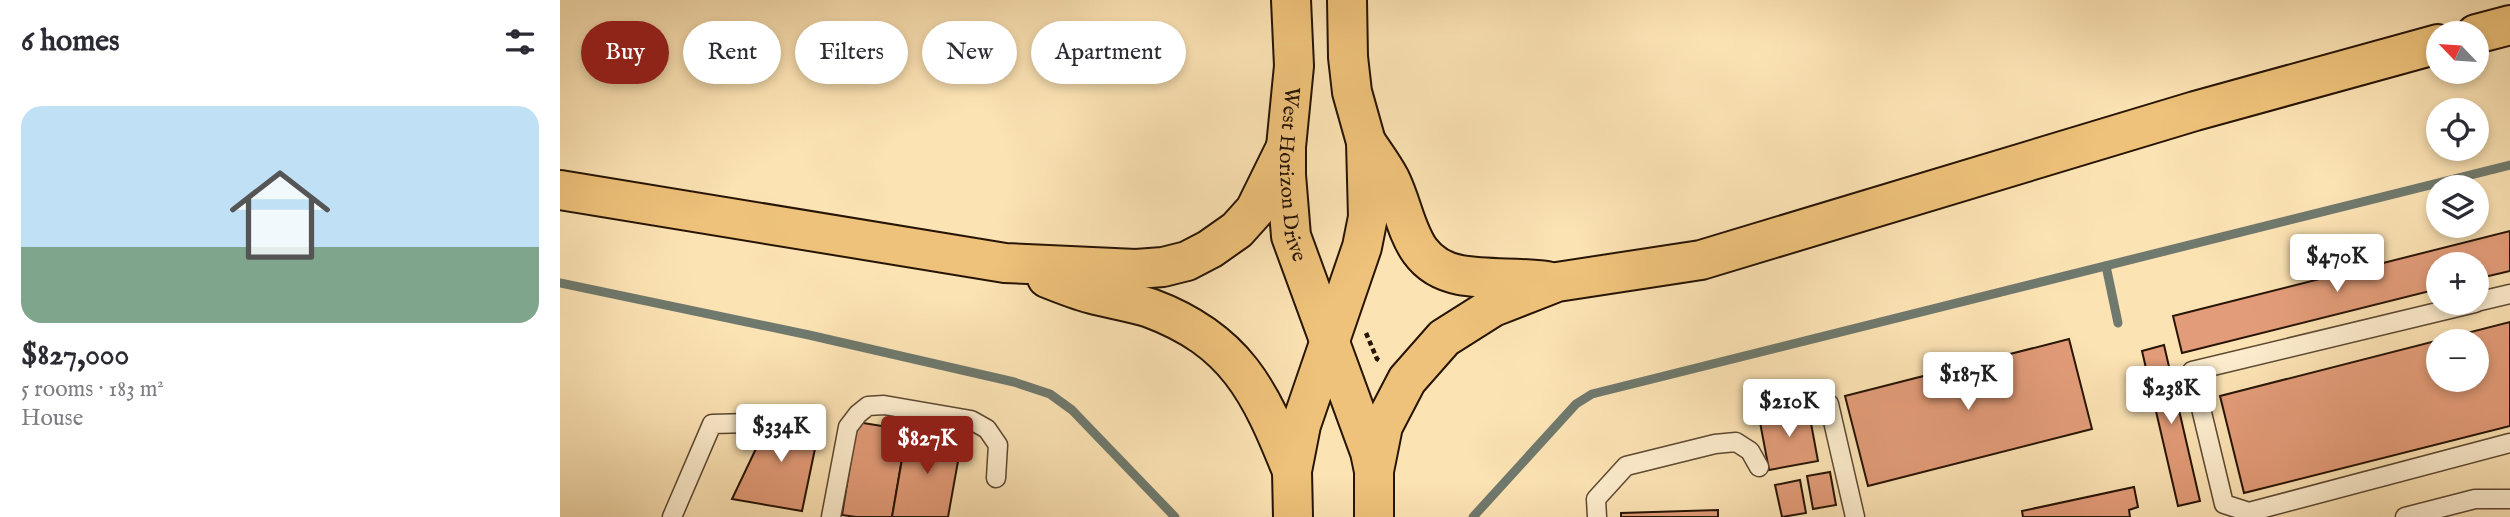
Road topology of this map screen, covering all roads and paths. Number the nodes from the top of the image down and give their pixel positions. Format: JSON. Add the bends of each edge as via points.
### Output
{"nodes":[{"id":1,"x":1291,"y":0,"type":"edge"},
{"id":2,"x":1347,"y":0,"type":"edge"},
{"id":3,"x":2510,"y":25,"type":"edge"},
{"id":4,"x":2489,"y":31,"type":"edge"},
{"id":5,"x":2426,"y":47,"type":"edge"},
{"id":6,"x":1366,"y":142,"type":"junction"},
{"id":7,"x":1286,"y":147,"type":"junction"},
{"id":8,"x":560,"y":190,"type":"edge"},
{"id":9,"x":1005,"y":263,"type":"junction"},
{"id":10,"x":1557,"y":282,"type":"junction"},
{"id":11,"x":2510,"y":294,"type":"edge"},
{"id":12,"x":2489,"y":299,"type":"edge"},
{"id":13,"x":2426,"y":315,"type":"edge"},
{"id":14,"x":1348,"y":336,"type":"junction"},
{"id":15,"x":1386,"y":365,"type":"dead end"},
{"id":16,"x":1829,"y":404,"type":"dead end"},
{"id":17,"x":751,"y":423,"type":"dead end"},
{"id":18,"x":2510,"y":443,"type":"edge"},
{"id":19,"x":1759,"y":467,"type":"dead end"},
{"id":20,"x":1292,"y":471,"type":"junction"},
{"id":21,"x":1374,"y":471,"type":"junction"},
{"id":22,"x":996,"y":478,"type":"dead end"},
{"id":23,"x":2510,"y":499,"type":"edge"},
{"id":24,"x":672,"y":517,"type":"edge"},
{"id":25,"x":831,"y":517,"type":"edge"},
{"id":26,"x":1293,"y":517,"type":"edge"},
{"id":27,"x":1374,"y":517,"type":"edge"},
{"id":28,"x":1597,"y":517,"type":"edge"},
{"id":29,"x":1855,"y":517,"type":"edge"},
{"id":30,"x":2406,"y":517,"type":"edge"}],
"edges":[{"from":1,"to":7,"type":"main road","name":"West Horizon Drive","via":[[1294,66]]},
{"from":2,"to":6,"type":"main road","via":[[1352,92]]},
{"from":3,"to":4,"type":"main road"},
{"from":5,"to":10,"type":"main road","via":[[2182,115],[1701,260]]},
{"from":6,"to":10,"type":"main road","via":[[1391,180],[1418,248],[1440,268],[1478,278]]},
{"from":6,"to":14,"type":"main road","via":[[1368,217]]},
{"from":7,"to":9,"type":"main road","via":[[1255,211],[1229,236],[1187,261],[1136,269]]},
{"from":7,"to":14,"type":"main road","name":"West Horizon Drive","via":[[1291,236]]},
{"from":8,"to":9,"type":"main road"},
{"from":9,"to":20,"type":"main road","via":[[1091,294],[1149,308],[1218,345],[1255,388]]},
{"from":10,"to":21,"type":"main road","via":[[1468,321],[1424,358],[1383,426]]},
{"from":11,"to":12,"type":"lane"},
{"from":13,"to":18,"type":"lane","via":[[2192,371],[2224,503],[2249,512]]},
{"from":14,"to":15,"type":"path"},
{"from":14,"to":20,"type":"main road","via":[[1301,425]]},
{"from":14,"to":21,"type":"main road","name":"West Horizon Drive"},
{"from":16,"to":29,"type":"lane"},
{"from":17,"to":24,"type":"lane","via":[[712,424]]},
{"from":19,"to":28,"type":"lane","via":[[1750,451],[1736,442],[1626,466],[1596,499]]},
{"from":20,"to":26,"type":"main road"},
{"from":21,"to":27,"type":"main road","name":"West Horizon Drive"},
{"from":22,"to":25,"type":"lane","via":[[998,446],[987,429],[971,420],[868,406],[848,427]]},
{"from":23,"to":30,"type":"lane","via":[[2474,499]]}]}
